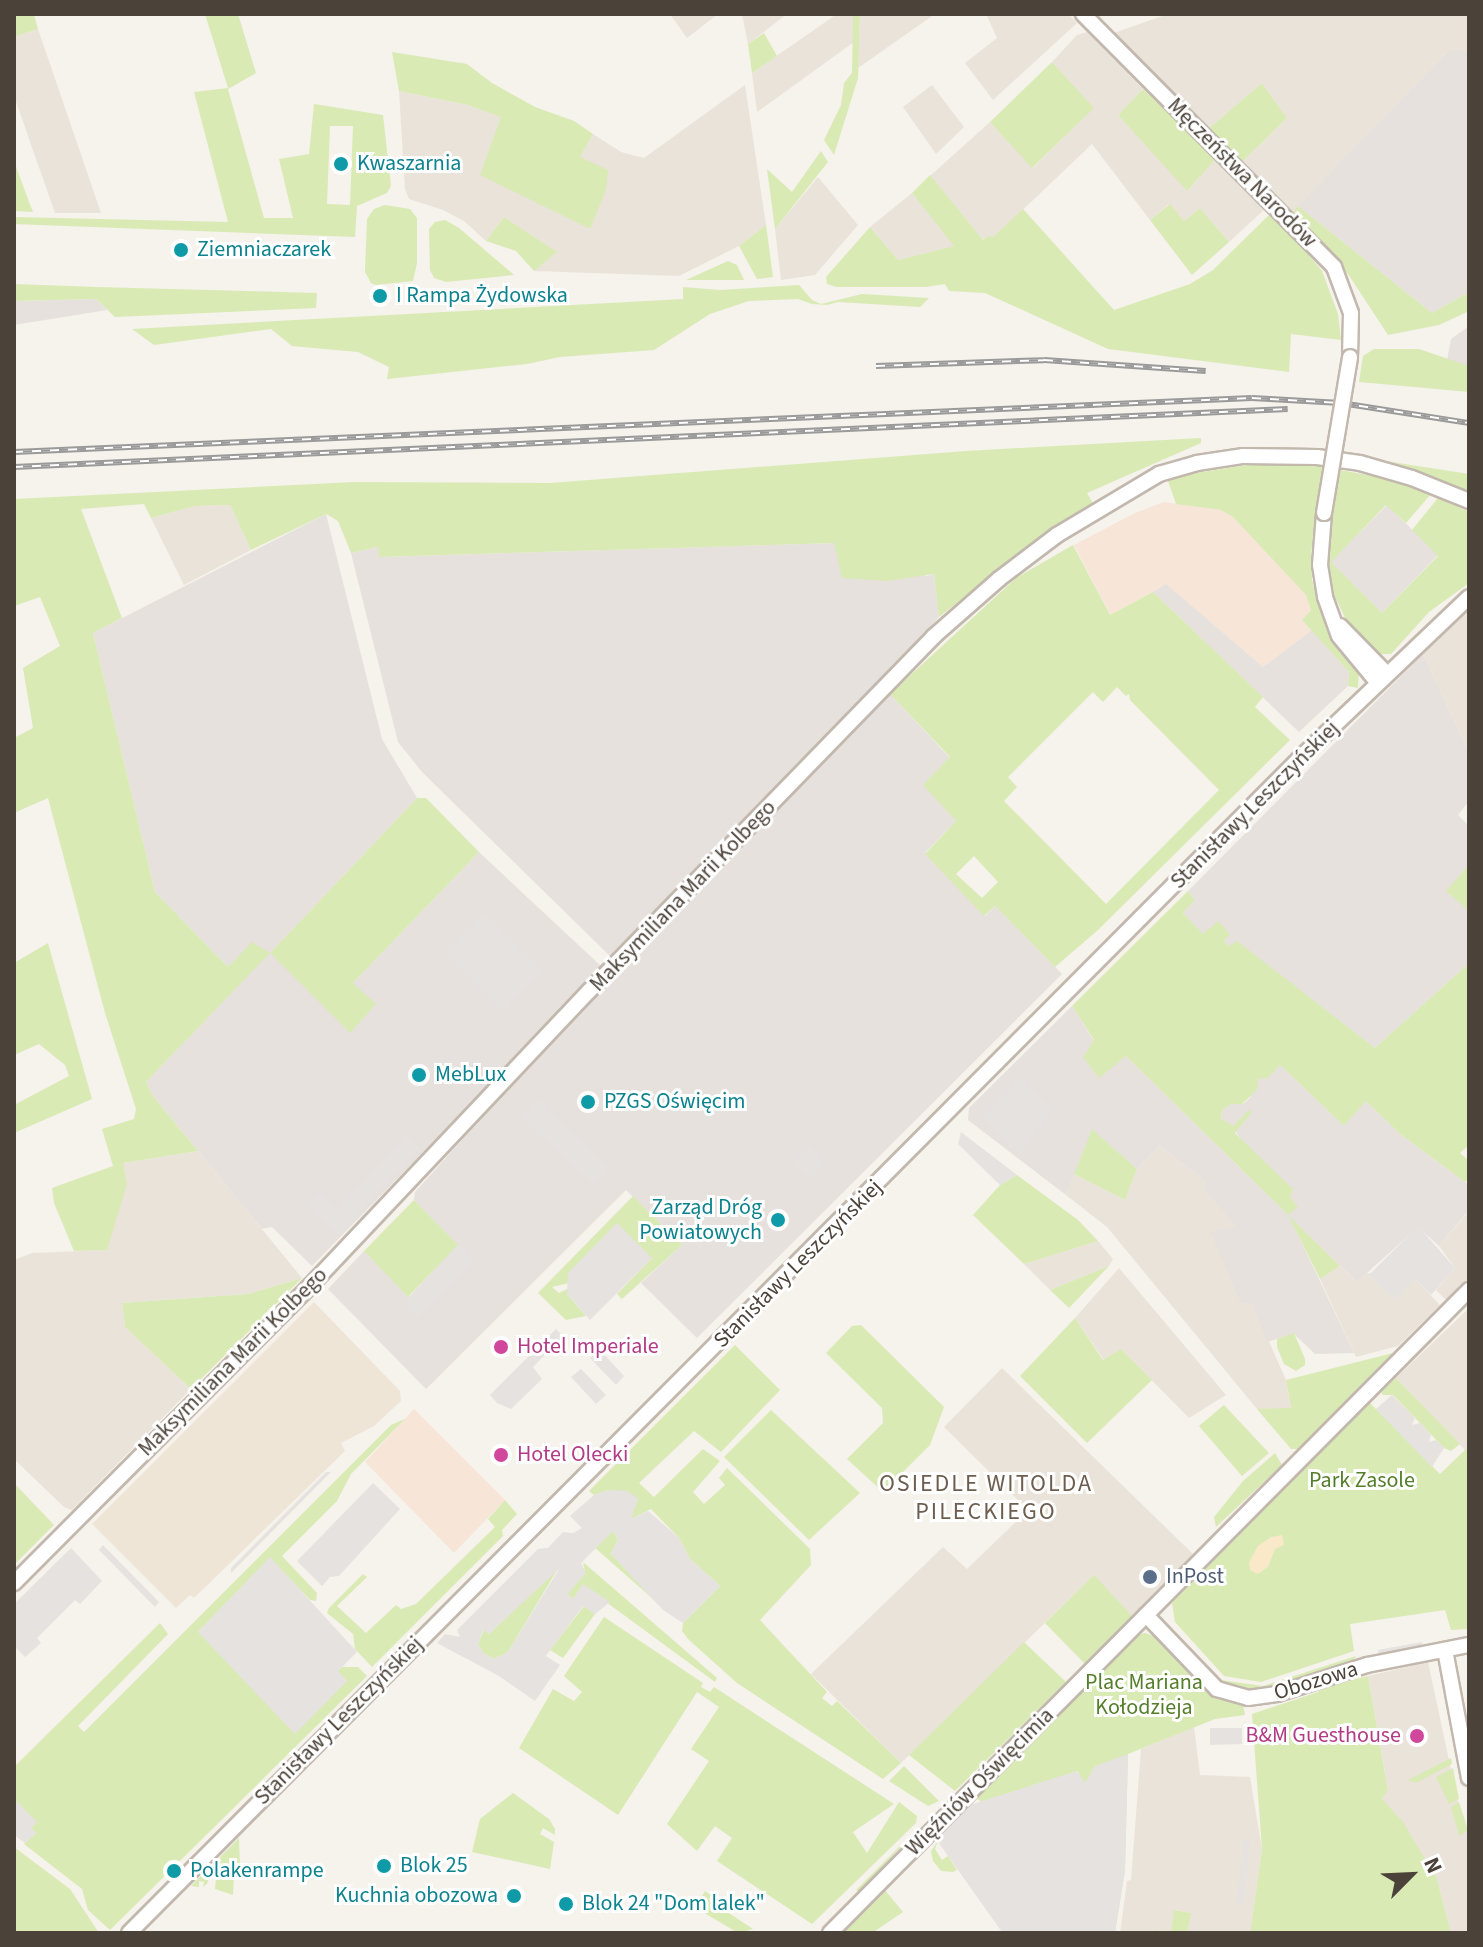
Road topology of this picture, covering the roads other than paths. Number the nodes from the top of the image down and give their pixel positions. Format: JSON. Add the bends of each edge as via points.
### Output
{"nodes":[{"id":1,"x":1083,"y":14,"type":"edge"},
{"id":2,"x":1469,"y":501,"type":"edge"},
{"id":3,"x":1469,"y":597,"type":"edge"},
{"id":4,"x":1383,"y":678,"type":"junction"},
{"id":5,"x":1469,"y":1290,"type":"edge"},
{"id":6,"x":14,"y":1583,"type":"edge"},
{"id":7,"x":1146,"y":1615,"type":"junction"},
{"id":8,"x":1469,"y":1645,"type":"edge"},
{"id":9,"x":1445,"y":1650,"type":"junction"},
{"id":10,"x":1469,"y":1778,"type":"edge"},
{"id":11,"x":129,"y":1933,"type":"edge"},
{"id":12,"x":830,"y":1933,"type":"edge"}],
"edges":[{"from":1,"to":4,"type":"street","name":"Męczeństwa Narodów","bridge":true,"via":[[1334,267],[1351,313],[1350,357],[1324,513],[1321,577],[1336,622]]},
{"from":2,"to":6,"type":"street","name":"Maksymiliana Marii Kolbego","via":[[1395,472],[1344,460],[1243,456],[1179,467],[1148,479],[1033,553],[933,637],[309,1287]]},
{"from":3,"to":4,"type":"street","name":"Stanisławy Leszczyńskiej"},
{"from":4,"to":11,"type":"street","name":"Stanisławy Leszczyńskiej"},
{"from":5,"to":7,"type":"street","name":"Więźniów Oświęcimia"},
{"from":7,"to":9,"type":"street","name":"Obozowa","via":[[1217,1689],[1242,1698],[1268,1696],[1367,1665]]},
{"from":7,"to":12,"type":"street","name":"Więźniów Oświęcimia"},
{"from":8,"to":9,"type":"street","name":"Obozowa"},
{"from":9,"to":10,"type":"street"}]}
